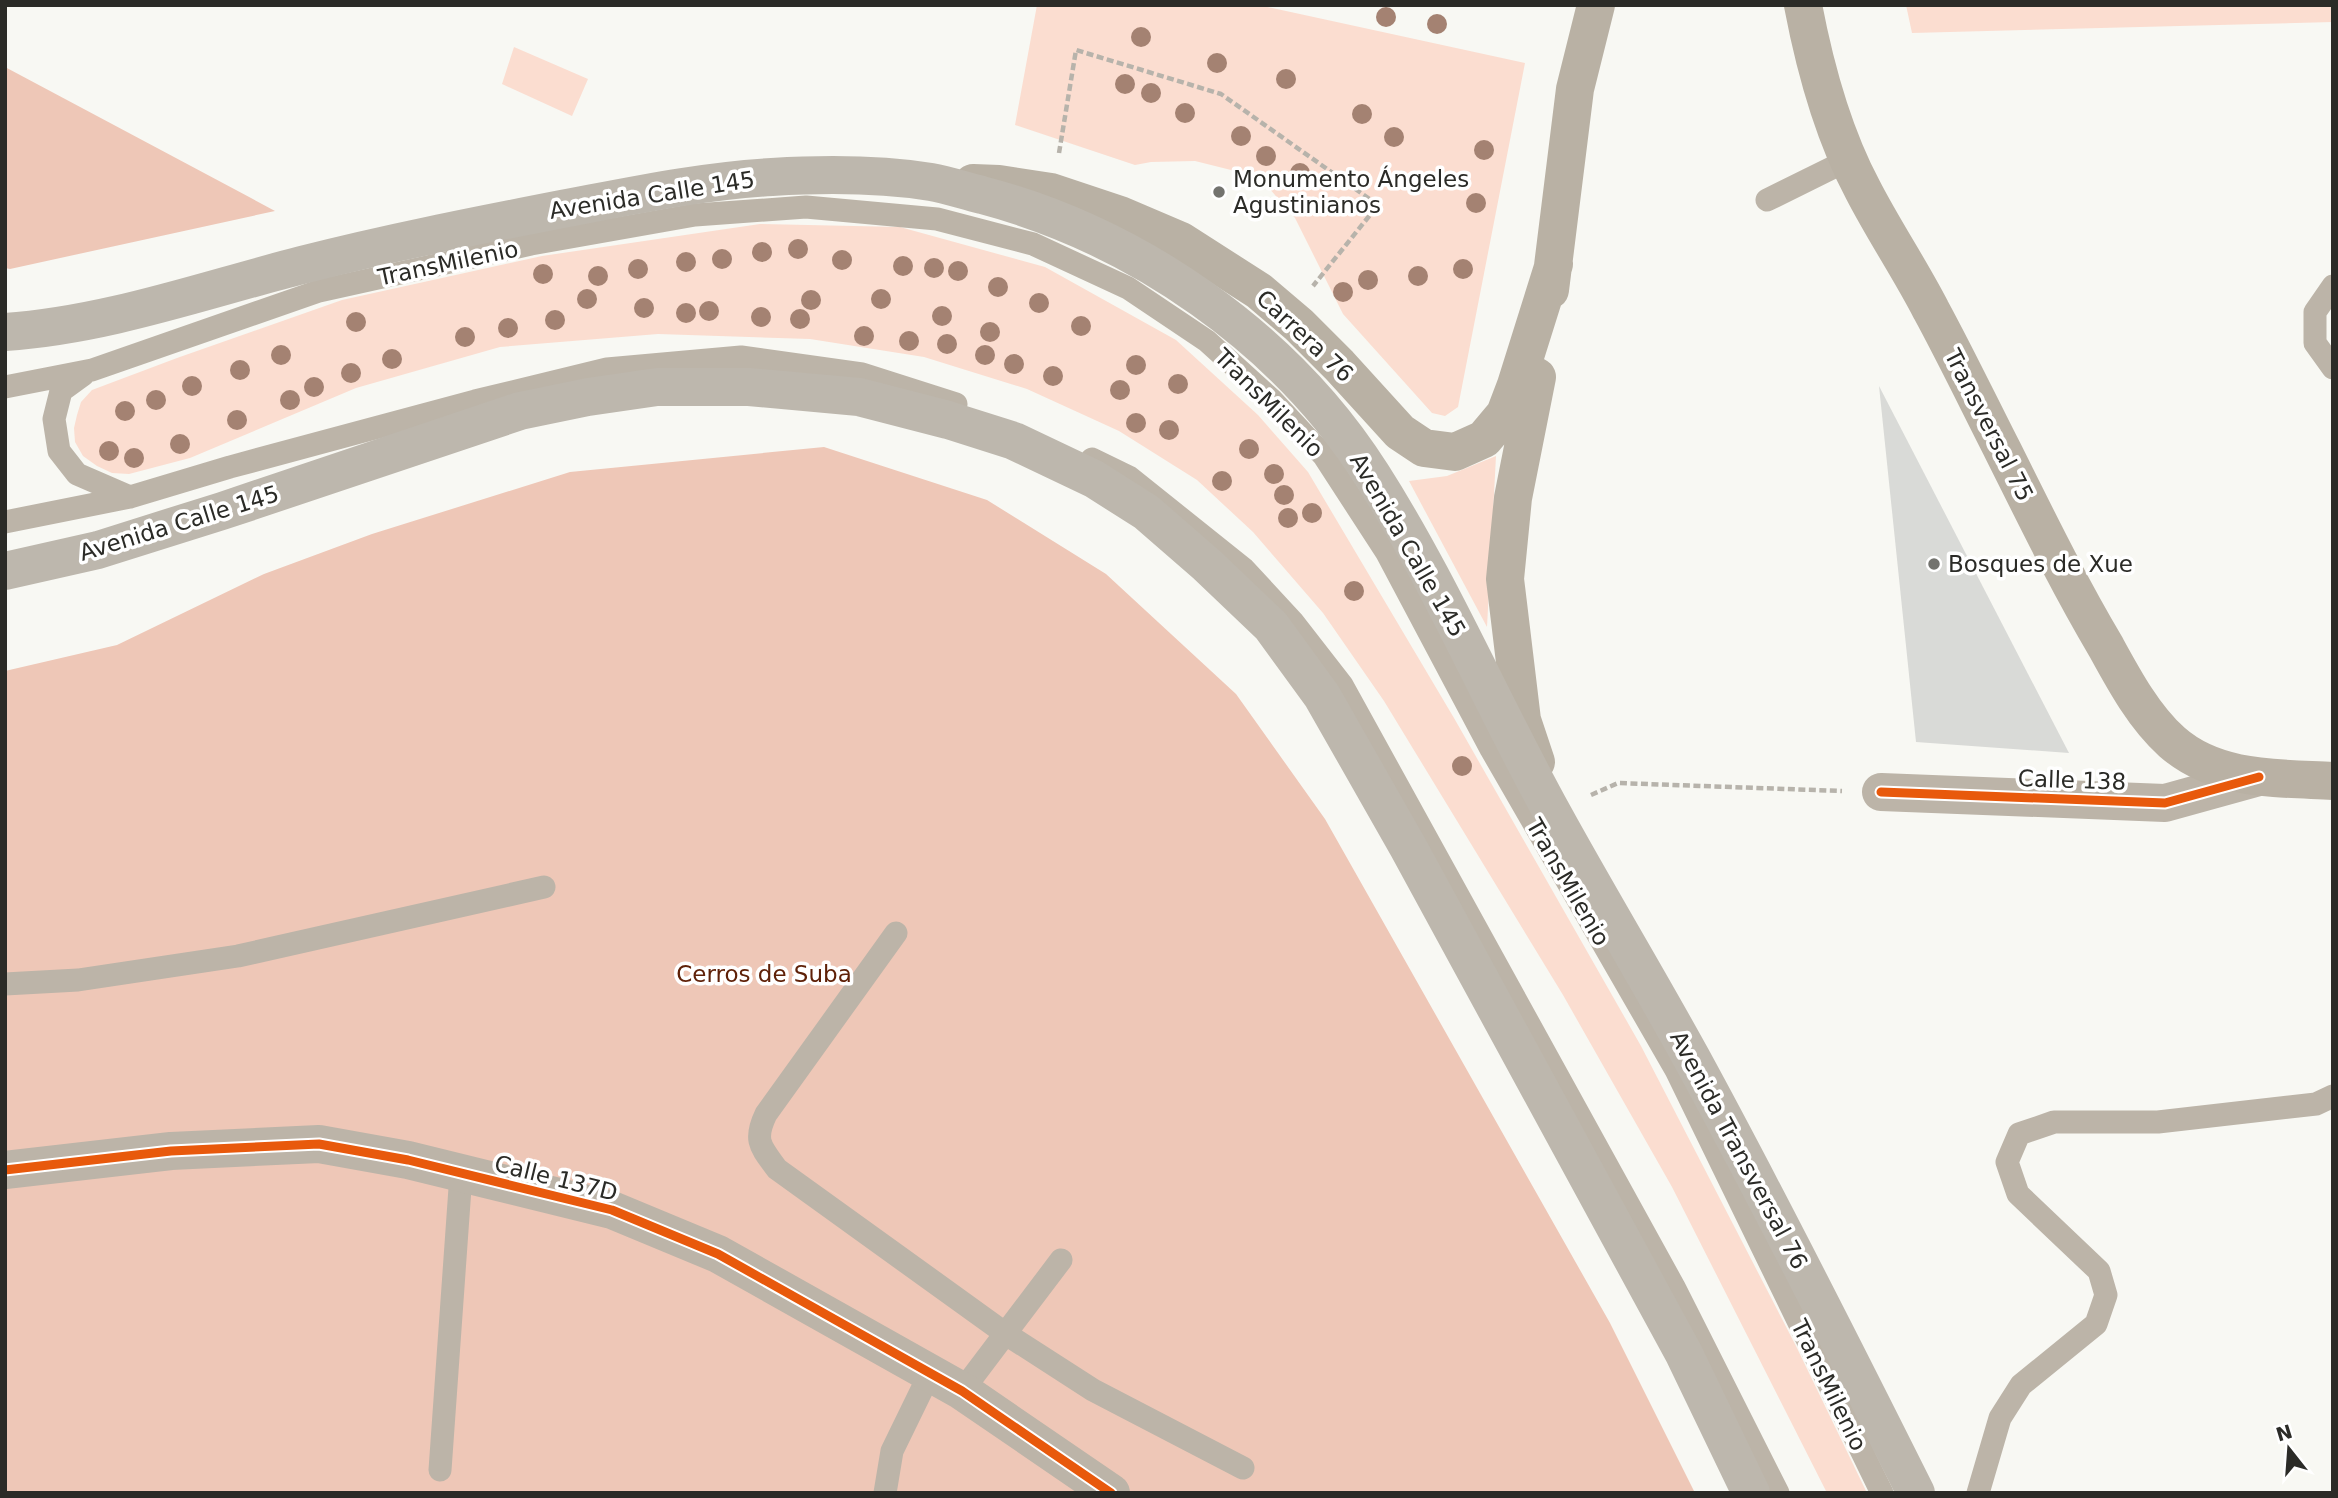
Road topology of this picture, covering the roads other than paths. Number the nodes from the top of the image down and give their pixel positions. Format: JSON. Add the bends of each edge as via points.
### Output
{"nodes":[{"id":1,"x":1596,"y":5,"type":"edge"},
{"id":2,"x":1803,"y":5,"type":"edge"},
{"id":3,"x":1850,"y":159,"type":"junction"},
{"id":4,"x":931,"y":182,"type":"junction"},
{"id":5,"x":1768,"y":200,"type":"dead end"},
{"id":6,"x":1554,"y":264,"type":"junction"},
{"id":7,"x":2333,"y":286,"type":"edge"},
{"id":8,"x":15,"y":327,"type":"edge"},
{"id":9,"x":2333,"y":368,"type":"edge"},
{"id":10,"x":92,"y":370,"type":"junction"},
{"id":11,"x":5,"y":387,"type":"edge"},
{"id":12,"x":130,"y":497,"type":"junction"},
{"id":13,"x":5,"y":522,"type":"edge"},
{"id":14,"x":5,"y":571,"type":"edge"},
{"id":15,"x":2259,"y":777,"type":"junction"},
{"id":16,"x":2333,"y":781,"type":"edge"},
{"id":17,"x":1881,"y":792,"type":"road end"},
{"id":18,"x":1553,"y":813,"type":"junction"},
{"id":19,"x":544,"y":887,"type":"dead end"},
{"id":20,"x":896,"y":933,"type":"dead end"},
{"id":21,"x":5,"y":984,"type":"edge"},
{"id":22,"x":2333,"y":1096,"type":"edge"},
{"id":23,"x":5,"y":1170,"type":"edge"},
{"id":24,"x":461,"y":1174,"type":"junction"},
{"id":25,"x":1061,"y":1260,"type":"dead end"},
{"id":26,"x":1006,"y":1334,"type":"junction"},
{"id":27,"x":946,"y":1382,"type":"junction"},
{"id":28,"x":1243,"y":1468,"type":"dead end"},
{"id":29,"x":440,"y":1470,"type":"dead end"},
{"id":30,"x":884,"y":1493,"type":"edge"},
{"id":31,"x":1111,"y":1493,"type":"edge"},
{"id":32,"x":1751,"y":1493,"type":"edge"},
{"id":33,"x":1778,"y":1493,"type":"edge"},
{"id":34,"x":1882,"y":1493,"type":"edge"},
{"id":35,"x":1916,"y":1493,"type":"edge"},
{"id":36,"x":1978,"y":1493,"type":"edge"}],
"edges":[{"from":1,"to":6,"type":"main road","name":"Carrera 76","via":[[1575,89]]},
{"from":2,"to":3,"type":"main road","name":"Transversal 75","via":[[1828,106]]},
{"from":3,"to":5,"type":"lane"},
{"from":3,"to":15,"type":"main road","name":"Transversal 75","via":[[2077,598],[2140,703],[2171,741],[2196,760]]},
{"from":4,"to":6,"type":"main road","name":"Carrera 76","via":[[999,184],[1051,192],[1181,241],[1259,291],[1339,365],[1400,432],[1424,448],[1455,452],[1484,439],[1505,414]]},
{"from":4,"to":8,"type":"main road","name":"Avenida Calle 145","via":[[852,176],[770,177],[670,188],[423,237],[136,310]]},
{"from":4,"to":18,"type":"main road","name":"Avenida Calle 145","via":[[1053,216],[1120,247],[1174,278],[1248,335],[1292,377],[1333,420],[1371,473],[1419,555]]},
{"from":6,"to":18,"type":"main road","name":"Carrera 76","via":[[1513,498],[1504,579],[1522,720]]},
{"from":7,"to":9,"type":"lane","via":[[2315,312],[2315,343]]},
{"from":10,"to":11,"type":"lane","name":"TransMilenio"},
{"from":10,"to":12,"type":"lane","name":"TransMilenio","via":[[61,391],[54,419],[59,451],[78,474]]},
{"from":10,"to":34,"type":"lane","name":"TransMilenio","via":[[319,291],[531,244],[695,215],[806,207],[937,219],[1032,244],[1128,288],[1207,341],[1272,400],[1324,456],[1387,553],[1491,749],[1676,1070]]},
{"from":12,"to":13,"type":"lane"},
{"from":12,"to":33,"type":"lane","via":[[243,463],[607,369],[741,357],[862,374],[1046,436],[1129,477],[1244,569],[1342,685],[1674,1287]]},
{"from":14,"to":32,"type":"main road","name":"Avenida Calle 145","via":[[98,550],[520,411],[657,387],[749,387],[859,397],[948,419],[1014,442],[1094,479],[1146,512],[1207,565],[1271,626],[1322,696],[1684,1354]]},
{"from":15,"to":16,"type":"main road","name":"Calle 138"},
{"from":15,"to":17,"type":"street","name":"Calle 138","via":[[2165,803]]},
{"from":18,"to":35,"type":"main road","name":"Avenida Transversal 76","via":[[1689,1054]]},
{"from":19,"to":21,"type":"lane","via":[[238,956],[78,980]]},
{"from":20,"to":26,"type":"lane","via":[[766,1114],[758,1130],[761,1146],[777,1169]]},
{"from":22,"to":36,"type":"lane","via":[[2316,1104],[2158,1122],[2054,1122],[2019,1134],[2007,1162],[2018,1194],[2099,1271],[2106,1295],[2096,1324],[2021,1385],[2000,1418]]},
{"from":23,"to":24,"type":"street","name":"Calle 137D","via":[[171,1151],[319,1144]]},
{"from":24,"to":27,"type":"street","name":"Calle 137D","via":[[612,1210],[718,1254]]},
{"from":24,"to":29,"type":"lane"},
{"from":25,"to":26,"type":"lane"},
{"from":26,"to":27,"type":"lane"},
{"from":26,"to":28,"type":"lane","via":[[1093,1390]]},
{"from":27,"to":30,"type":"lane","via":[[892,1451]]},
{"from":27,"to":31,"type":"street","name":"Calle 137D"}]}
